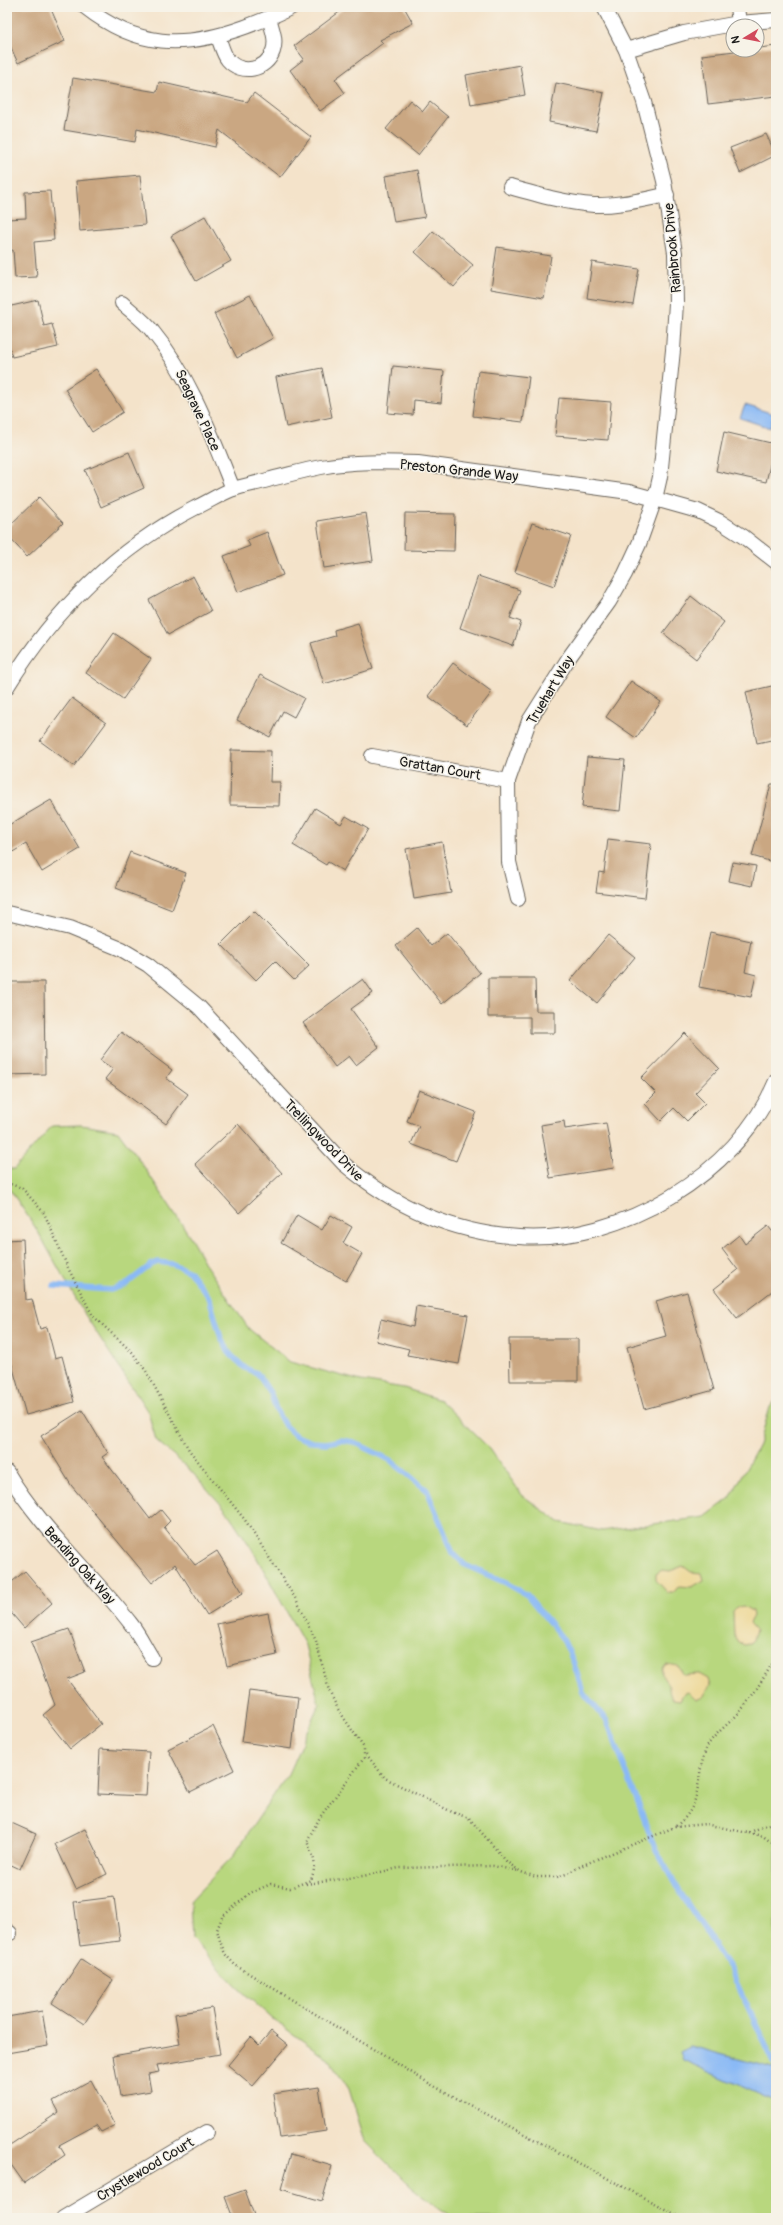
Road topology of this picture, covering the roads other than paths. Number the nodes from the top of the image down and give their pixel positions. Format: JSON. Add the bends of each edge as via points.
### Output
{"nodes":[{"id":1,"x":85,"y":7,"type":"edge"},
{"id":2,"x":292,"y":7,"type":"edge"},
{"id":3,"x":604,"y":7,"type":"edge"},
{"id":4,"x":737,"y":7,"type":"edge"},
{"id":5,"x":269,"y":18,"type":"junction"},
{"id":6,"x":738,"y":18,"type":"edge"},
{"id":7,"x":776,"y":20,"type":"edge"},
{"id":8,"x":765,"y":21,"type":"edge"},
{"id":9,"x":725,"y":26,"type":"edge"},
{"id":10,"x":218,"y":37,"type":"junction"},
{"id":11,"x":626,"y":50,"type":"junction"},
{"id":12,"x":510,"y":187,"type":"dead end"},
{"id":13,"x":667,"y":195,"type":"junction"},
{"id":14,"x":122,"y":303,"type":"dead end"},
{"id":15,"x":233,"y":489,"type":"junction"},
{"id":16,"x":655,"y":499,"type":"junction"},
{"id":17,"x":776,"y":562,"type":"edge"},
{"id":18,"x":7,"y":687,"type":"edge"},
{"id":19,"x":372,"y":756,"type":"dead end"},
{"id":20,"x":508,"y":781,"type":"junction"},
{"id":21,"x":518,"y":899,"type":"dead end"},
{"id":22,"x":7,"y":913,"type":"edge"},
{"id":23,"x":776,"y":1081,"type":"edge"},
{"id":24,"x":7,"y":1472,"type":"edge"},
{"id":25,"x":152,"y":1658,"type":"dead end"},
{"id":26,"x":207,"y":2132,"type":"dead end"},
{"id":27,"x":63,"y":2218,"type":"edge"}],
"edges":[{"from":1,"to":10,"type":"street","via":[[122,32],[144,39],[191,42]]},
{"from":2,"to":5,"type":"street"},
{"from":3,"to":11,"type":"street","name":"Rainbrook Drive"},
{"from":4,"to":6,"type":"street"},
{"from":5,"to":10,"type":"street"},
{"from":5,"to":10,"type":"street","via":[[275,39],[273,51],[268,61],[256,68],[243,70],[235,66],[227,58]]},
{"from":7,"to":8,"type":"street"},
{"from":9,"to":11,"type":"street","via":[[684,33]]},
{"from":11,"to":13,"type":"street","name":"Rainbrook Drive","via":[[644,102]]},
{"from":12,"to":13,"type":"street","via":[[564,201],[595,205],[619,204]]},
{"from":13,"to":16,"type":"street","name":"Rainbrook Drive","via":[[675,253],[676,303],[661,464]]},
{"from":14,"to":15,"type":"street","name":"Seagrave Place","via":[[152,330],[177,364],[197,402]]},
{"from":15,"to":16,"type":"street","name":"Preston Grande Way","via":[[322,467],[388,462],[463,468],[629,492]]},
{"from":15,"to":18,"type":"street","name":"Preston Grande Way","via":[[146,536],[110,563],[52,622],[26,656]]},
{"from":16,"to":17,"type":"street","via":[[698,511],[719,521]]},
{"from":16,"to":20,"type":"street","name":"Truehart Way","via":[[625,574],[529,721]]},
{"from":19,"to":20,"type":"street","name":"Grattan Court"},
{"from":20,"to":21,"type":"street","name":"Truehart Way","via":[[509,862]]},
{"from":22,"to":23,"type":"street","name":"Trellingwood Drive","via":[[70,928],[121,948],[148,965],[199,1007],[344,1164],[366,1183],[392,1200],[435,1220],[487,1234],[520,1238],[566,1234],[619,1221],[659,1204],[703,1175],[730,1149],[760,1113]]},
{"from":24,"to":25,"type":"street","name":"Bending Oak Way","via":[[44,1525],[132,1625]]},
{"from":26,"to":27,"type":"street","name":"Crystlewood Court"}]}
